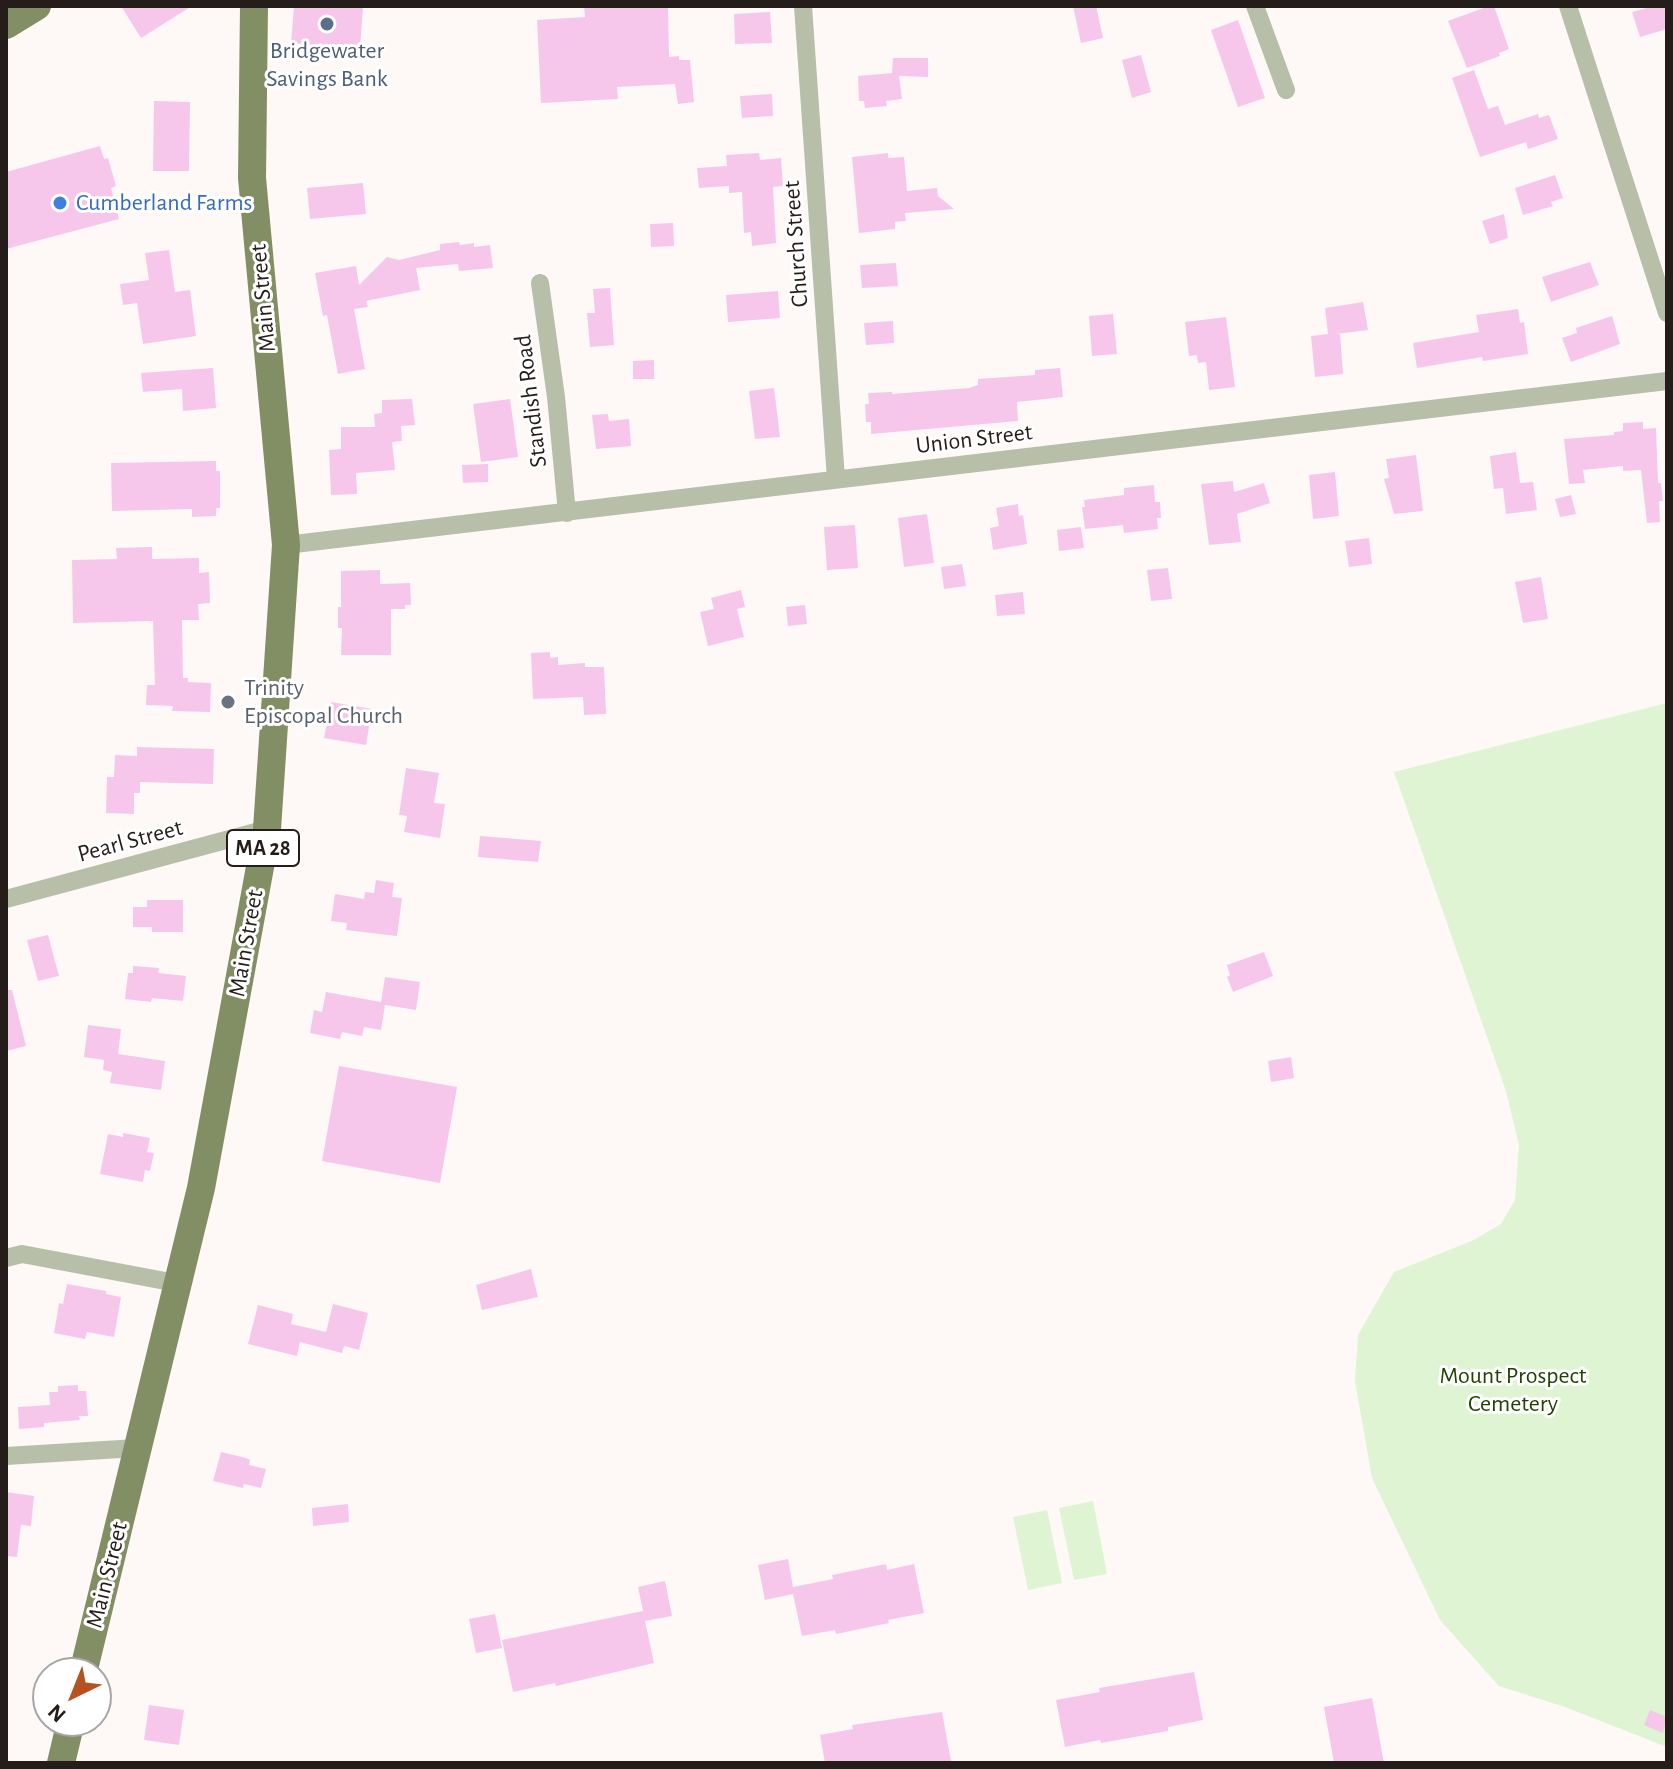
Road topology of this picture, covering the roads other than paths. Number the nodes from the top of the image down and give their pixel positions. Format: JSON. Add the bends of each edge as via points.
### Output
{"nodes":[{"id":1,"x":37,"y":6,"type":"edge"},
{"id":2,"x":254,"y":6,"type":"edge"},
{"id":3,"x":803,"y":6,"type":"edge"},
{"id":4,"x":1255,"y":6,"type":"edge"},
{"id":5,"x":1568,"y":6,"type":"edge"},
{"id":6,"x":6,"y":25,"type":"edge"},
{"id":7,"x":1286,"y":90,"type":"dead end"},
{"id":8,"x":540,"y":283,"type":"dead end"},
{"id":9,"x":1667,"y":313,"type":"edge"},
{"id":10,"x":1667,"y":381,"type":"edge"},
{"id":11,"x":836,"y":479,"type":"junction"},
{"id":12,"x":567,"y":513,"type":"junction"},
{"id":13,"x":286,"y":545,"type":"junction"},
{"id":14,"x":267,"y":829,"type":"junction"},
{"id":15,"x":6,"y":899,"type":"edge"},
{"id":16,"x":6,"y":1258,"type":"edge"},
{"id":17,"x":176,"y":1283,"type":"junction"},
{"id":18,"x":137,"y":1448,"type":"junction"},
{"id":19,"x":6,"y":1456,"type":"edge"},
{"id":20,"x":87,"y":1657,"type":"edge"},
{"id":21,"x":67,"y":1737,"type":"edge"},
{"id":22,"x":61,"y":1763,"type":"edge"}],
"edges":[{"from":1,"to":6,"type":"main road"},
{"from":2,"to":13,"type":"main road","name":"Main Street","number":"MA 28","via":[[252,178]]},
{"from":3,"to":11,"type":"street","name":"Church Street"},
{"from":4,"to":7,"type":"street"},
{"from":5,"to":9,"type":"street"},
{"from":8,"to":12,"type":"street","name":"Standish Road"},
{"from":10,"to":11,"type":"street","name":"Union Street"},
{"from":11,"to":12,"type":"street","name":"Union Street"},
{"from":12,"to":13,"type":"street","name":"Union Street"},
{"from":13,"to":14,"type":"main road","name":"Main Street","number":"MA 28"},
{"from":14,"to":15,"type":"street","name":"Pearl Street"},
{"from":14,"to":17,"type":"main road","name":"Main Street","number":"MA 28","via":[[201,1188]]},
{"from":16,"to":17,"type":"street","via":[[22,1254]]},
{"from":17,"to":18,"type":"main road","name":"Main Street","number":"MA 28"},
{"from":18,"to":19,"type":"street"},
{"from":18,"to":20,"type":"main road","name":"Main Street","number":"MA 28"},
{"from":21,"to":22,"type":"main road"}]}
